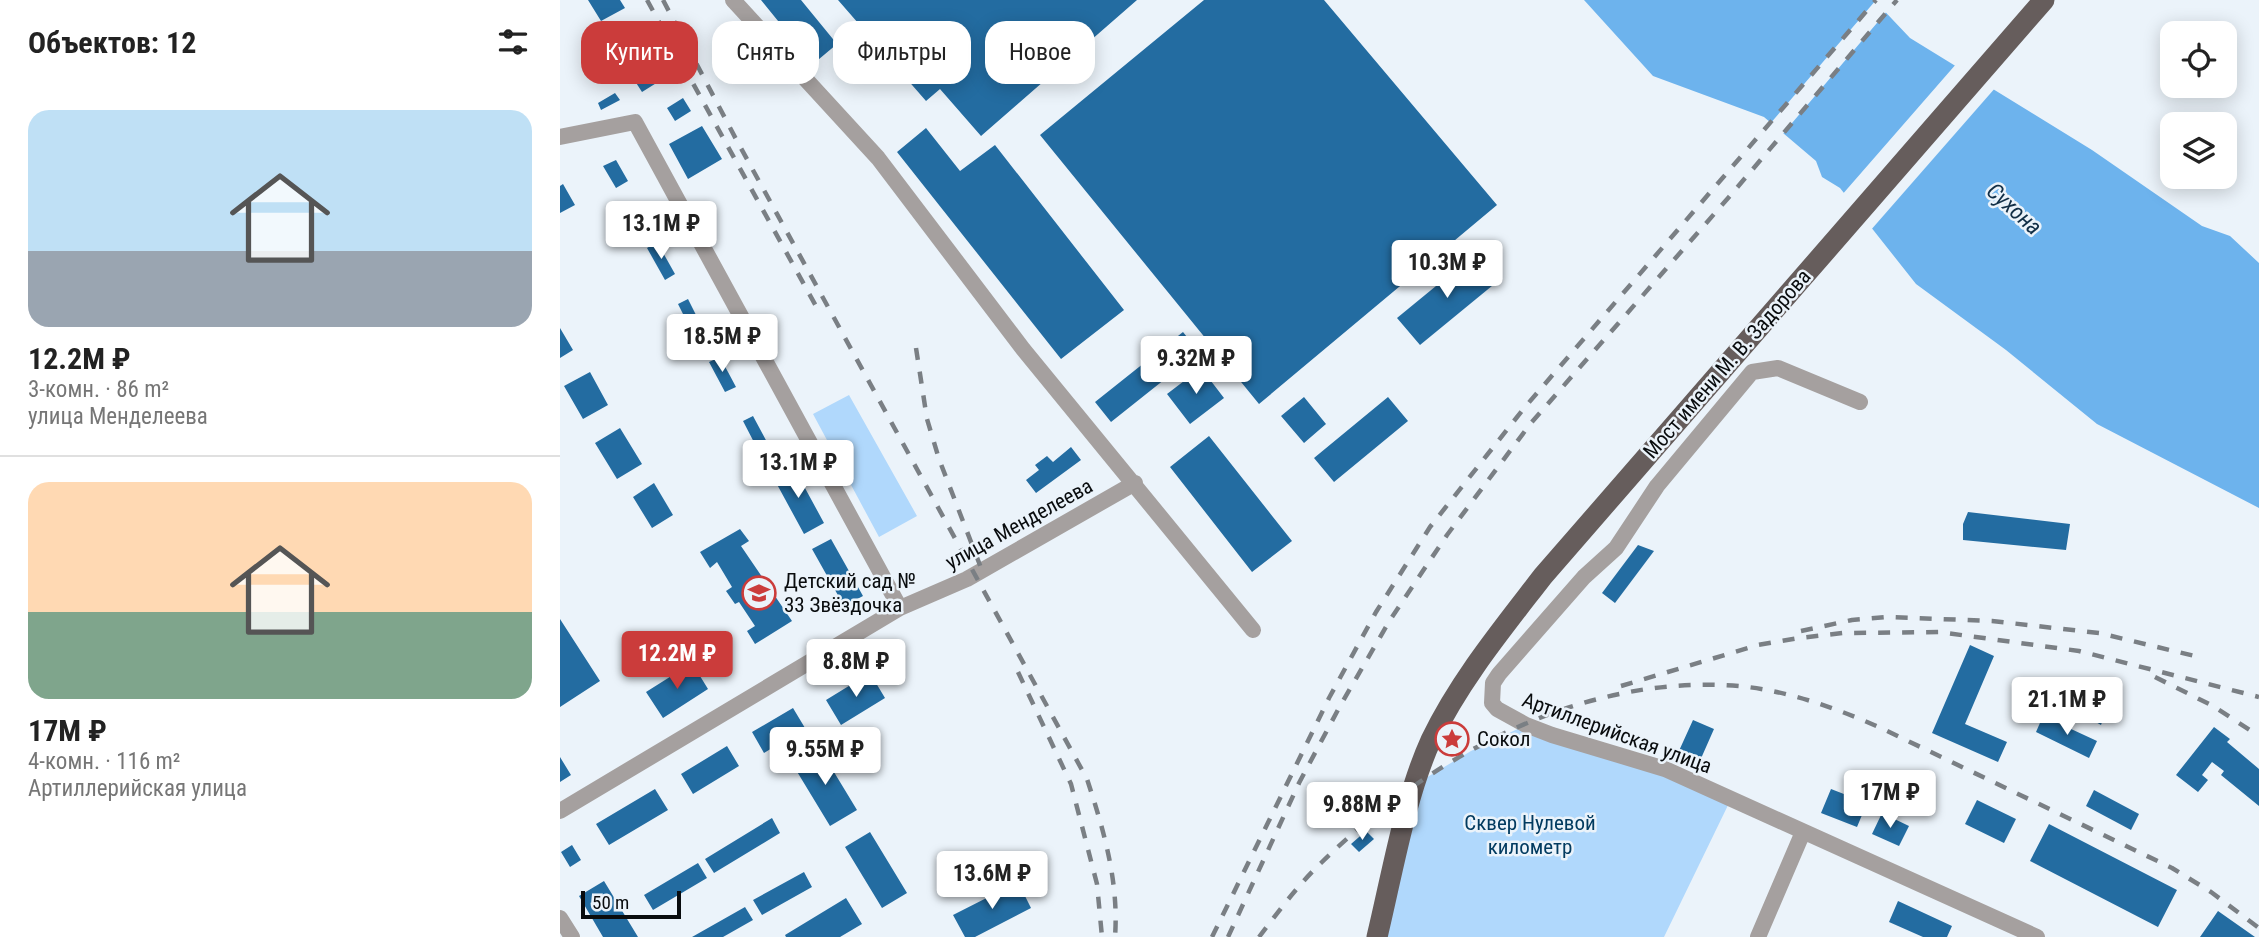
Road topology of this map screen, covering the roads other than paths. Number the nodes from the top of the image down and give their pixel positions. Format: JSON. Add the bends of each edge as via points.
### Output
{"nodes":[{"id":1,"x":733,"y":0,"type":"edge"},
{"id":2,"x":2044,"y":0,"type":"edge"},
{"id":3,"x":560,"y":138,"type":"edge"},
{"id":4,"x":1860,"y":402,"type":"dead end"},
{"id":5,"x":1135,"y":483,"type":"junction"},
{"id":6,"x":900,"y":608,"type":"junction"},
{"id":7,"x":1253,"y":630,"type":"dead end"},
{"id":8,"x":560,"y":811,"type":"edge"},
{"id":9,"x":1803,"y":832,"type":"junction"},
{"id":10,"x":560,"y":918,"type":"edge"},
{"id":11,"x":572,"y":937,"type":"edge"},
{"id":12,"x":1377,"y":937,"type":"edge"},
{"id":13,"x":1758,"y":937,"type":"edge"},
{"id":14,"x":2037,"y":937,"type":"edge"}],
"edges":[{"from":1,"to":5,"type":"street","via":[[878,158],[1023,349]]},
{"from":2,"to":12,"type":"main road","name":"Мост имени М. В. Задорова","via":[[1543,576],[1469,676],[1430,742],[1414,785]]},
{"from":3,"to":6,"type":"street","via":[[635,122]]},
{"from":4,"to":9,"type":"street","name":"Артиллерийская улица","via":[[1778,368],[1752,372],[1657,486],[1616,548],[1584,577],[1493,683],[1492,703],[1526,725],[1665,769]]},
{"from":5,"to":6,"type":"street","name":"улица Менделеева","via":[[967,579]]},
{"from":5,"to":7,"type":"street"},
{"from":6,"to":8,"type":"street","name":"улица Менделеева"},
{"from":9,"to":13,"type":"street"},
{"from":9,"to":14,"type":"street","name":"Артиллерийская улица"},
{"from":10,"to":11,"type":"street"}]}
